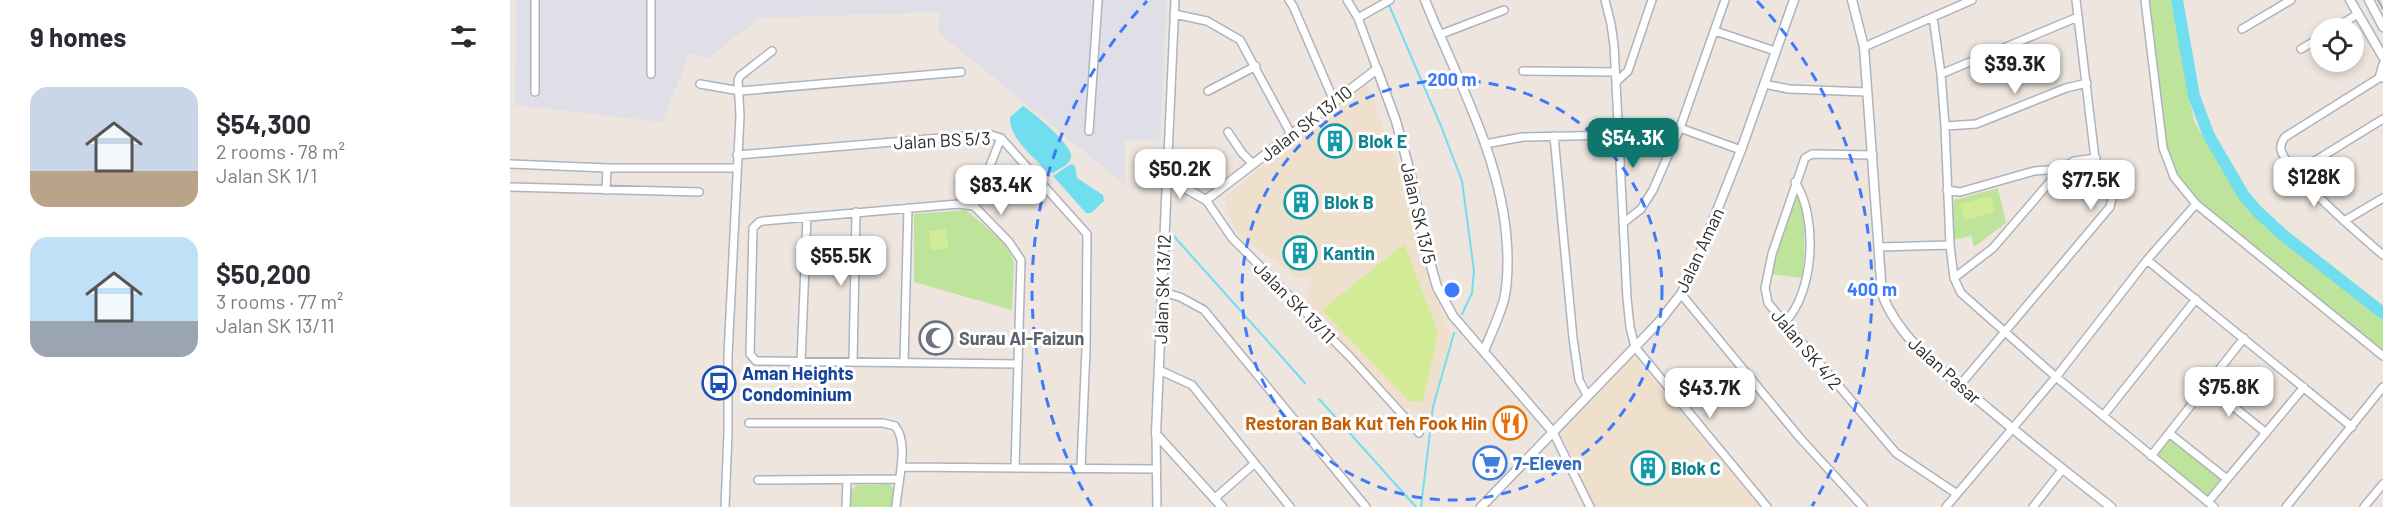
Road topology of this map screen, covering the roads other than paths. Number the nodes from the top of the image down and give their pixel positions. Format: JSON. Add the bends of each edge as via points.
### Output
{"nodes":[{"id":1,"x":535,"y":0,"type":"edge"},
{"id":2,"x":651,"y":0,"type":"edge"},
{"id":3,"x":1098,"y":0,"type":"edge"},
{"id":4,"x":1175,"y":0,"type":"edge"},
{"id":5,"x":1289,"y":0,"type":"edge"},
{"id":6,"x":1347,"y":0,"type":"edge"},
{"id":7,"x":1390,"y":0,"type":"edge"},
{"id":8,"x":1425,"y":0,"type":"edge"},
{"id":9,"x":1605,"y":0,"type":"edge"},
{"id":10,"x":1652,"y":0,"type":"edge"},
{"id":11,"x":1725,"y":0,"type":"edge"},
{"id":12,"x":1794,"y":0,"type":"edge"},
{"id":13,"x":1852,"y":0,"type":"edge"},
{"id":14,"x":1972,"y":0,"type":"edge"},
{"id":15,"x":2076,"y":0,"type":"edge"},
{"id":16,"x":2145,"y":0,"type":"edge"},
{"id":17,"x":2291,"y":0,"type":"edge"},
{"id":18,"x":2350,"y":0,"type":"edge"},
{"id":19,"x":2369,"y":0,"type":"edge"},
{"id":20,"x":1504,"y":10,"type":"dead end"},
{"id":21,"x":1174,"y":14,"type":"junction"},
{"id":22,"x":2358,"y":14,"type":"junction"},
{"id":23,"x":1933,"y":17,"type":"junction"},
{"id":24,"x":2078,"y":17,"type":"junction"},
{"id":25,"x":1358,"y":18,"type":"junction"},
{"id":26,"x":2351,"y":18,"type":"edge"},
{"id":27,"x":2383,"y":27,"type":"edge"},
{"id":28,"x":2242,"y":29,"type":"dead end"},
{"id":29,"x":1715,"y":31,"type":"junction"},
{"id":30,"x":1439,"y":35,"type":"junction"},
{"id":31,"x":2310,"y":44,"type":"edge"},
{"id":32,"x":1864,"y":47,"type":"junction"},
{"id":33,"x":2301,"y":49,"type":"dead end"},
{"id":34,"x":772,"y":51,"type":"dead end"},
{"id":35,"x":1775,"y":51,"type":"junction"},
{"id":36,"x":2383,"y":57,"type":"edge"},
{"id":37,"x":2383,"y":64,"type":"edge"},
{"id":38,"x":1256,"y":66,"type":"junction"},
{"id":39,"x":1377,"y":69,"type":"junction"},
{"id":40,"x":1523,"y":71,"type":"dead end"},
{"id":41,"x":961,"y":72,"type":"dead end"},
{"id":42,"x":1615,"y":72,"type":"junction"},
{"id":43,"x":651,"y":74,"type":"dead end"},
{"id":44,"x":1941,"y":74,"type":"junction"},
{"id":45,"x":2381,"y":78,"type":"edge"},
{"id":46,"x":1616,"y":82,"type":"junction"},
{"id":47,"x":2087,"y":83,"type":"junction"},
{"id":48,"x":700,"y":84,"type":"dead end"},
{"id":49,"x":1764,"y":84,"type":"junction"},
{"id":50,"x":535,"y":92,"type":"dead end"},
{"id":51,"x":740,"y":92,"type":"junction"},
{"id":52,"x":1208,"y":92,"type":"dead end"},
{"id":53,"x":1867,"y":93,"type":"junction"},
{"id":54,"x":1334,"y":101,"type":"junction"},
{"id":55,"x":2383,"y":119,"type":"edge"},
{"id":56,"x":1945,"y":126,"type":"junction"},
{"id":57,"x":1680,"y":128,"type":"junction"},
{"id":58,"x":1089,"y":131,"type":"dead end"},
{"id":59,"x":1228,"y":132,"type":"dead end"},
{"id":60,"x":1291,"y":134,"type":"junction"},
{"id":61,"x":1619,"y":135,"type":"junction"},
{"id":62,"x":1554,"y":136,"type":"junction"},
{"id":63,"x":1001,"y":138,"type":"junction"},
{"id":64,"x":1485,"y":144,"type":"junction"},
{"id":65,"x":1741,"y":150,"type":"junction"},
{"id":66,"x":1873,"y":155,"type":"junction"},
{"id":67,"x":737,"y":156,"type":"junction"},
{"id":68,"x":2096,"y":158,"type":"junction"},
{"id":69,"x":510,"y":164,"type":"edge"},
{"id":70,"x":1253,"y":164,"type":"junction"},
{"id":71,"x":607,"y":168,"type":"junction"},
{"id":72,"x":737,"y":168,"type":"junction"},
{"id":73,"x":2061,"y":169,"type":"junction"},
{"id":74,"x":2297,"y":172,"type":"junction"},
{"id":75,"x":1167,"y":178,"type":"junction"},
{"id":76,"x":1795,"y":182,"type":"junction"},
{"id":77,"x":510,"y":187,"type":"edge"},
{"id":78,"x":606,"y":190,"type":"junction"},
{"id":79,"x":1947,"y":190,"type":"junction"},
{"id":80,"x":699,"y":192,"type":"dead end"},
{"id":81,"x":2383,"y":198,"type":"edge"},
{"id":82,"x":1206,"y":200,"type":"junction"},
{"id":83,"x":2196,"y":204,"type":"junction"},
{"id":84,"x":974,"y":206,"type":"junction"},
{"id":85,"x":908,"y":208,"type":"junction"},
{"id":86,"x":856,"y":212,"type":"junction"},
{"id":87,"x":807,"y":217,"type":"junction"},
{"id":88,"x":2344,"y":221,"type":"junction"},
{"id":89,"x":1623,"y":223,"type":"junction"},
{"id":90,"x":1950,"y":245,"type":"junction"},
{"id":91,"x":1879,"y":247,"type":"junction"},
{"id":92,"x":2383,"y":255,"type":"edge"},
{"id":93,"x":2147,"y":260,"type":"junction"},
{"id":94,"x":1954,"y":278,"type":"junction"},
{"id":95,"x":1163,"y":292,"type":"junction"},
{"id":96,"x":1681,"y":294,"type":"junction"},
{"id":97,"x":2196,"y":299,"type":"junction"},
{"id":98,"x":1784,"y":323,"type":"junction"},
{"id":99,"x":2006,"y":333,"type":"junction"},
{"id":100,"x":2244,"y":338,"type":"junction"},
{"id":101,"x":1635,"y":348,"type":"junction"},
{"id":102,"x":1484,"y":351,"type":"junction"},
{"id":103,"x":2383,"y":356,"type":"edge"},
{"id":104,"x":853,"y":362,"type":"junction"},
{"id":105,"x":904,"y":362,"type":"junction"},
{"id":106,"x":801,"y":363,"type":"junction"},
{"id":107,"x":1018,"y":364,"type":"junction"},
{"id":108,"x":1159,"y":370,"type":"junction"},
{"id":109,"x":2056,"y":377,"type":"junction"},
{"id":110,"x":1960,"y":385,"type":"junction"},
{"id":111,"x":2207,"y":385,"type":"junction"},
{"id":112,"x":2304,"y":387,"type":"junction"},
{"id":113,"x":2383,"y":387,"type":"edge"},
{"id":114,"x":1587,"y":396,"type":"junction"},
{"id":115,"x":2103,"y":416,"type":"junction"},
{"id":116,"x":749,"y":423,"type":"dead end"},
{"id":117,"x":2352,"y":427,"type":"junction"},
{"id":118,"x":2011,"y":428,"type":"junction"},
{"id":119,"x":1552,"y":432,"type":"junction"},
{"id":120,"x":1419,"y":433,"type":"dead end"},
{"id":121,"x":2266,"y":433,"type":"junction"},
{"id":122,"x":1156,"y":434,"type":"junction"},
{"id":123,"x":2169,"y":434,"type":"junction"},
{"id":124,"x":2151,"y":456,"type":"junction"},
{"id":125,"x":1254,"y":464,"type":"junction"},
{"id":126,"x":902,"y":467,"type":"junction"},
{"id":127,"x":1081,"y":467,"type":"junction"},
{"id":128,"x":1015,"y":468,"type":"junction"},
{"id":129,"x":1157,"y":469,"type":"junction"},
{"id":130,"x":2062,"y":470,"type":"junction"},
{"id":131,"x":898,"y":479,"type":"junction"},
{"id":132,"x":2227,"y":479,"type":"junction"},
{"id":133,"x":758,"y":480,"type":"dead end"},
{"id":134,"x":847,"y":480,"type":"junction"},
{"id":135,"x":2383,"y":484,"type":"edge"},
{"id":136,"x":1957,"y":494,"type":"junction"},
{"id":137,"x":1214,"y":499,"type":"junction"},
{"id":138,"x":2208,"y":502,"type":"junction"},
{"id":139,"x":725,"y":507,"type":"edge"},
{"id":140,"x":846,"y":507,"type":"edge"},
{"id":141,"x":896,"y":507,"type":"edge"},
{"id":142,"x":1157,"y":507,"type":"edge"},
{"id":143,"x":1222,"y":507,"type":"edge"},
{"id":144,"x":1290,"y":507,"type":"edge"},
{"id":145,"x":1366,"y":507,"type":"edge"},
{"id":146,"x":1481,"y":507,"type":"edge"},
{"id":147,"x":1590,"y":507,"type":"edge"},
{"id":148,"x":1767,"y":507,"type":"edge"},
{"id":149,"x":1863,"y":507,"type":"edge"},
{"id":150,"x":1946,"y":507,"type":"edge"},
{"id":151,"x":2033,"y":507,"type":"edge"},
{"id":152,"x":2111,"y":507,"type":"edge"},
{"id":153,"x":2214,"y":507,"type":"edge"},
{"id":154,"x":2286,"y":507,"type":"edge"},
{"id":155,"x":2364,"y":507,"type":"edge"}],
"edges":[{"from":1,"to":50,"type":"street"},
{"from":2,"to":43,"type":"street"},
{"from":3,"to":58,"type":"street"},
{"from":4,"to":21,"type":"street","name":"Jalan SK 13/12"},
{"from":5,"to":54,"type":"street"},
{"from":6,"to":25,"type":"street","name":"Jalan SK 13/5"},
{"from":7,"to":25,"type":"street"},
{"from":8,"to":30,"type":"street"},
{"from":9,"to":42,"type":"street"},
{"from":10,"to":46,"type":"street","via":[[1628,70]]},
{"from":11,"to":29,"type":"street"},
{"from":12,"to":35,"type":"street","name":"Jalan Aman"},
{"from":13,"to":32,"type":"street","name":"Jalan Pasar"},
{"from":14,"to":23,"type":"street"},
{"from":15,"to":24,"type":"street"},
{"from":16,"to":83,"type":"street","via":[[2163,148],[2174,177]]},
{"from":17,"to":28,"type":"street"},
{"from":18,"to":22,"type":"street"},
{"from":19,"to":27,"type":"street"},
{"from":20,"to":30,"type":"street"},
{"from":21,"to":38,"type":"street","via":[[1201,18],[1236,37]]},
{"from":21,"to":75,"type":"street","name":"Jalan SK 13/12"},
{"from":22,"to":26,"type":"street"},
{"from":22,"to":36,"type":"street"},
{"from":23,"to":32,"type":"street"},
{"from":23,"to":44,"type":"street"},
{"from":24,"to":44,"type":"street"},
{"from":24,"to":47,"type":"street"},
{"from":25,"to":39,"type":"street","name":"Jalan SK 13/5"},
{"from":29,"to":35,"type":"street"},
{"from":29,"to":57,"type":"street"},
{"from":30,"to":64,"type":"street"},
{"from":31,"to":33,"type":"street"},
{"from":32,"to":53,"type":"street","name":"Jalan Pasar"},
{"from":34,"to":51,"type":"street","via":[[740,76]]},
{"from":35,"to":49,"type":"street","name":"Jalan Aman"},
{"from":37,"to":45,"type":"street"},
{"from":38,"to":52,"type":"street"},
{"from":38,"to":60,"type":"street"},
{"from":39,"to":54,"type":"street","name":"Jalan SK 13/10"},
{"from":39,"to":102,"type":"street","name":"Jalan SK 13/5","via":[[1396,121],[1437,287],[1453,316]]},
{"from":40,"to":42,"type":"street"},
{"from":41,"to":51,"type":"street"},
{"from":42,"to":46,"type":"street"},
{"from":44,"to":56,"type":"street"},
{"from":45,"to":74,"type":"street","via":[[2285,137],[2282,152]]},
{"from":46,"to":61,"type":"street"},
{"from":47,"to":56,"type":"street","via":[[1976,124]]},
{"from":47,"to":68,"type":"street"},
{"from":48,"to":51,"type":"street"},
{"from":49,"to":53,"type":"street"},
{"from":49,"to":65,"type":"street","name":"Jalan Aman"},
{"from":51,"to":67,"type":"street"},
{"from":53,"to":66,"type":"street","name":"Jalan Pasar"},
{"from":54,"to":60,"type":"street","name":"Jalan SK 13/10"},
{"from":55,"to":74,"type":"street"},
{"from":56,"to":79,"type":"street"},
{"from":57,"to":65,"type":"street"},
{"from":57,"to":89,"type":"street","via":[[1653,190],[1641,209]]},
{"from":59,"to":70,"type":"street"},
{"from":60,"to":70,"type":"street","name":"Jalan SK 13/10"},
{"from":61,"to":62,"type":"street"},
{"from":61,"to":89,"type":"street"},
{"from":62,"to":64,"type":"street"},
{"from":62,"to":114,"type":"street","via":[[1573,338],[1579,380]]},
{"from":63,"to":67,"type":"street","name":"Jalan BS 5/3","via":[[970,135]]},
{"from":63,"to":84,"type":"street"},
{"from":63,"to":127,"type":"street","name":"Jalan BS 5/3","via":[[1087,234]]},
{"from":64,"to":102,"type":"street","via":[[1502,199],[1507,260],[1504,299]]},
{"from":65,"to":96,"type":"street","name":"Jalan Aman","via":[[1708,238]]},
{"from":66,"to":76,"type":"street","name":"Jalan SK 4/2","via":[[1812,154],[1804,158]]},
{"from":66,"to":91,"type":"street","name":"Jalan Pasar"},
{"from":67,"to":72,"type":"street"},
{"from":68,"to":73,"type":"street","via":[[2074,161]]},
{"from":68,"to":99,"type":"street","via":[[2098,178],[2112,199],[2110,207]]},
{"from":69,"to":71,"type":"street"},
{"from":70,"to":82,"type":"street","name":"Jalan SK 13/10"},
{"from":71,"to":72,"type":"street"},
{"from":71,"to":78,"type":"street"},
{"from":72,"to":139,"type":"street"},
{"from":73,"to":79,"type":"street","via":[[2034,171],[1960,192]]},
{"from":73,"to":94,"type":"street","via":[[1993,248]]},
{"from":74,"to":88,"type":"street"},
{"from":75,"to":82,"type":"street","name":"Jalan SK 13/11"},
{"from":75,"to":95,"type":"street","name":"Jalan SK 13/12"},
{"from":76,"to":98,"type":"street","via":[[1804,201],[1809,268],[1800,302]]},
{"from":76,"to":98,"type":"street","name":"Jalan SK 4/2","via":[[1765,288],[1768,303]]},
{"from":77,"to":78,"type":"street"},
{"from":78,"to":80,"type":"street"},
{"from":79,"to":90,"type":"street"},
{"from":81,"to":88,"type":"street"},
{"from":82,"to":120,"type":"street","name":"Jalan SK 13/11","via":[[1232,238]]},
{"from":83,"to":93,"type":"street"},
{"from":83,"to":103,"type":"street"},
{"from":84,"to":85,"type":"street"},
{"from":84,"to":107,"type":"street","via":[[1021,260]]},
{"from":85,"to":86,"type":"street"},
{"from":85,"to":105,"type":"street"},
{"from":86,"to":87,"type":"street"},
{"from":86,"to":104,"type":"street"},
{"from":87,"to":106,"type":"street"},
{"from":87,"to":106,"type":"street","via":[[764,221],[756,224],[752,232],[752,360]]},
{"from":88,"to":92,"type":"street"},
{"from":89,"to":101,"type":"street"},
{"from":90,"to":91,"type":"street"},
{"from":90,"to":94,"type":"street"},
{"from":91,"to":110,"type":"street","name":"Jalan Pasar","via":[[1882,294],[1888,310],[1912,342]]},
{"from":93,"to":97,"type":"street"},
{"from":93,"to":109,"type":"street"},
{"from":94,"to":99,"type":"street","via":[[1961,293]]},
{"from":95,"to":108,"type":"street","name":"Jalan SK 13/12"},
{"from":95,"to":145,"type":"street","via":[[1204,310]]},
{"from":96,"to":101,"type":"street","name":"Jalan Aman"},
{"from":96,"to":149,"type":"street","via":[[1800,438]]},
{"from":97,"to":100,"type":"street"},
{"from":97,"to":115,"type":"street"},
{"from":98,"to":136,"type":"street","name":"Jalan SK 4/2","via":[[1896,453]]},
{"from":99,"to":109,"type":"street"},
{"from":99,"to":110,"type":"street"},
{"from":100,"to":111,"type":"street"},
{"from":100,"to":112,"type":"street"},
{"from":101,"to":114,"type":"street","name":"Jalan Aman"},
{"from":101,"to":148,"type":"street"},
{"from":102,"to":119,"type":"street","name":"Jalan SK 13/5"},
{"from":104,"to":105,"type":"street"},
{"from":104,"to":106,"type":"street"},
{"from":105,"to":107,"type":"street"},
{"from":107,"to":128,"type":"street"},
{"from":108,"to":122,"type":"street","name":"Jalan SK 13/12"},
{"from":108,"to":125,"type":"street","via":[[1192,385]]},
{"from":109,"to":115,"type":"street"},
{"from":109,"to":118,"type":"street"},
{"from":110,"to":118,"type":"street","name":"Jalan Pasar"},
{"from":111,"to":121,"type":"street"},
{"from":111,"to":123,"type":"street"},
{"from":112,"to":117,"type":"street"},
{"from":112,"to":121,"type":"street"},
{"from":113,"to":117,"type":"street"},
{"from":114,"to":119,"type":"street","name":"Jalan Aman"},
{"from":115,"to":124,"type":"street"},
{"from":116,"to":126,"type":"street","via":[[895,426],[902,437]]},
{"from":117,"to":154,"type":"street"},
{"from":118,"to":130,"type":"street","name":"Jalan Pasar"},
{"from":118,"to":136,"type":"street"},
{"from":119,"to":146,"type":"street","name":"Jalan Aman"},
{"from":119,"to":147,"type":"street"},
{"from":121,"to":132,"type":"street"},
{"from":122,"to":129,"type":"street"},
{"from":122,"to":137,"type":"street"},
{"from":123,"to":124,"type":"street"},
{"from":123,"to":132,"type":"street"},
{"from":124,"to":138,"type":"street"},
{"from":125,"to":137,"type":"street"},
{"from":125,"to":144,"type":"street"},
{"from":126,"to":128,"type":"street"},
{"from":126,"to":131,"type":"street"},
{"from":127,"to":128,"type":"street"},
{"from":127,"to":129,"type":"street"},
{"from":129,"to":142,"type":"street"},
{"from":130,"to":151,"type":"street"},
{"from":130,"to":152,"type":"street","name":"Jalan Pasar"},
{"from":131,"to":134,"type":"street"},
{"from":131,"to":141,"type":"street"},
{"from":132,"to":138,"type":"street"},
{"from":133,"to":134,"type":"street"},
{"from":134,"to":140,"type":"street"},
{"from":135,"to":155,"type":"street"},
{"from":136,"to":150,"type":"street"},
{"from":137,"to":143,"type":"street"},
{"from":138,"to":153,"type":"street"}]}
